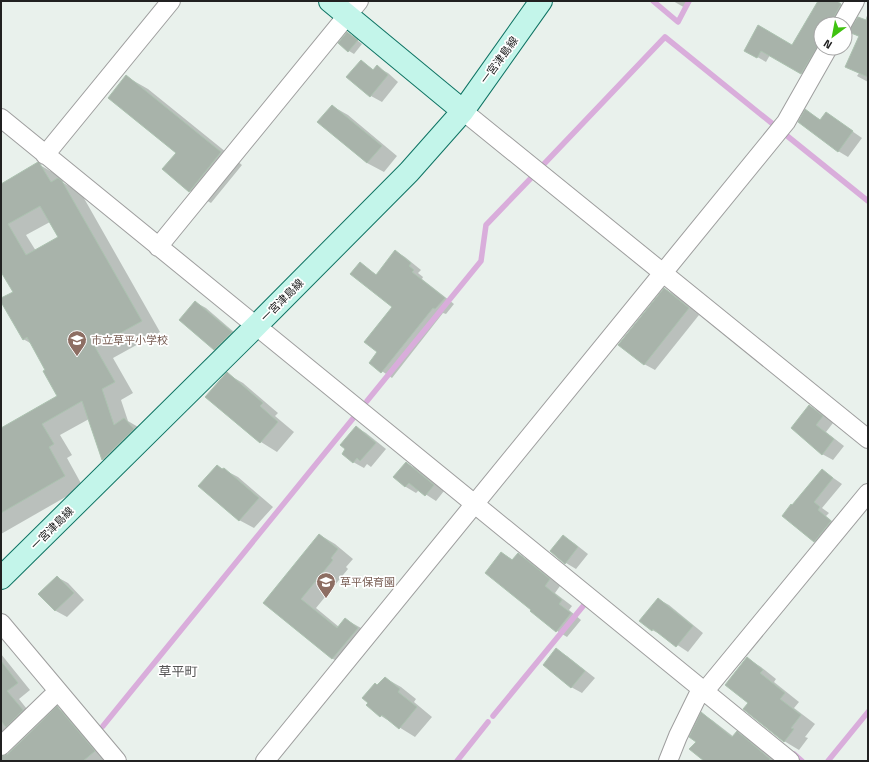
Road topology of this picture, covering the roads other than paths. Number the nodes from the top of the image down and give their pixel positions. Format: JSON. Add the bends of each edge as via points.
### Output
{"nodes":[{"id":1,"x":171,"y":1,"type":"edge"},
{"id":2,"x":330,"y":1,"type":"edge"},
{"id":3,"x":541,"y":1,"type":"edge"},
{"id":4,"x":855,"y":1,"type":"edge"},
{"id":5,"x":353,"y":8,"type":"edge"},
{"id":6,"x":847,"y":16,"type":"edge"},
{"id":7,"x":823,"y":56,"type":"edge"},
{"id":8,"x":463,"y":110,"type":"junction"},
{"id":9,"x":2,"y":121,"type":"edge"},
{"id":10,"x":45,"y":155,"type":"junction"},
{"id":11,"x":158,"y":247,"type":"junction"},
{"id":12,"x":664,"y":273,"type":"junction"},
{"id":13,"x":256,"y":326,"type":"junction"},
{"id":14,"x":868,"y":440,"type":"edge"},
{"id":15,"x":868,"y":493,"type":"edge"},
{"id":16,"x":474,"y":505,"type":"junction"},
{"id":17,"x":1,"y":578,"type":"edge"},
{"id":18,"x":1,"y":623,"type":"edge"},
{"id":19,"x":702,"y":690,"type":"junction"},
{"id":20,"x":58,"y":691,"type":"junction"},
{"id":21,"x":1,"y":746,"type":"edge"},
{"id":22,"x":117,"y":761,"type":"edge"},
{"id":23,"x":265,"y":761,"type":"edge"},
{"id":24,"x":668,"y":761,"type":"edge"},
{"id":25,"x":790,"y":761,"type":"edge"}],
"edges":[{"from":1,"to":10,"type":"street"},
{"from":2,"to":5,"type":"main road"},
{"from":3,"to":8,"type":"main road","name":"一宮津島線"},
{"from":4,"to":6,"type":"street"},
{"from":5,"to":8,"type":"main road"},
{"from":5,"to":11,"type":"street"},
{"from":7,"to":12,"type":"street","via":[[786,122]]},
{"from":8,"to":12,"type":"street"},
{"from":8,"to":13,"type":"main road","name":"一宮津島線","via":[[409,172]]},
{"from":9,"to":10,"type":"street"},
{"from":10,"to":11,"type":"street"},
{"from":11,"to":13,"type":"street"},
{"from":12,"to":14,"type":"street"},
{"from":12,"to":16,"type":"street"},
{"from":13,"to":16,"type":"street"},
{"from":13,"to":17,"type":"main road","name":"一宮津島線"},
{"from":15,"to":19,"type":"street"},
{"from":16,"to":19,"type":"street"},
{"from":16,"to":23,"type":"street"},
{"from":18,"to":20,"type":"street"},
{"from":19,"to":24,"type":"street"},
{"from":19,"to":25,"type":"street"},
{"from":20,"to":21,"type":"street"},
{"from":20,"to":22,"type":"street"}]}
